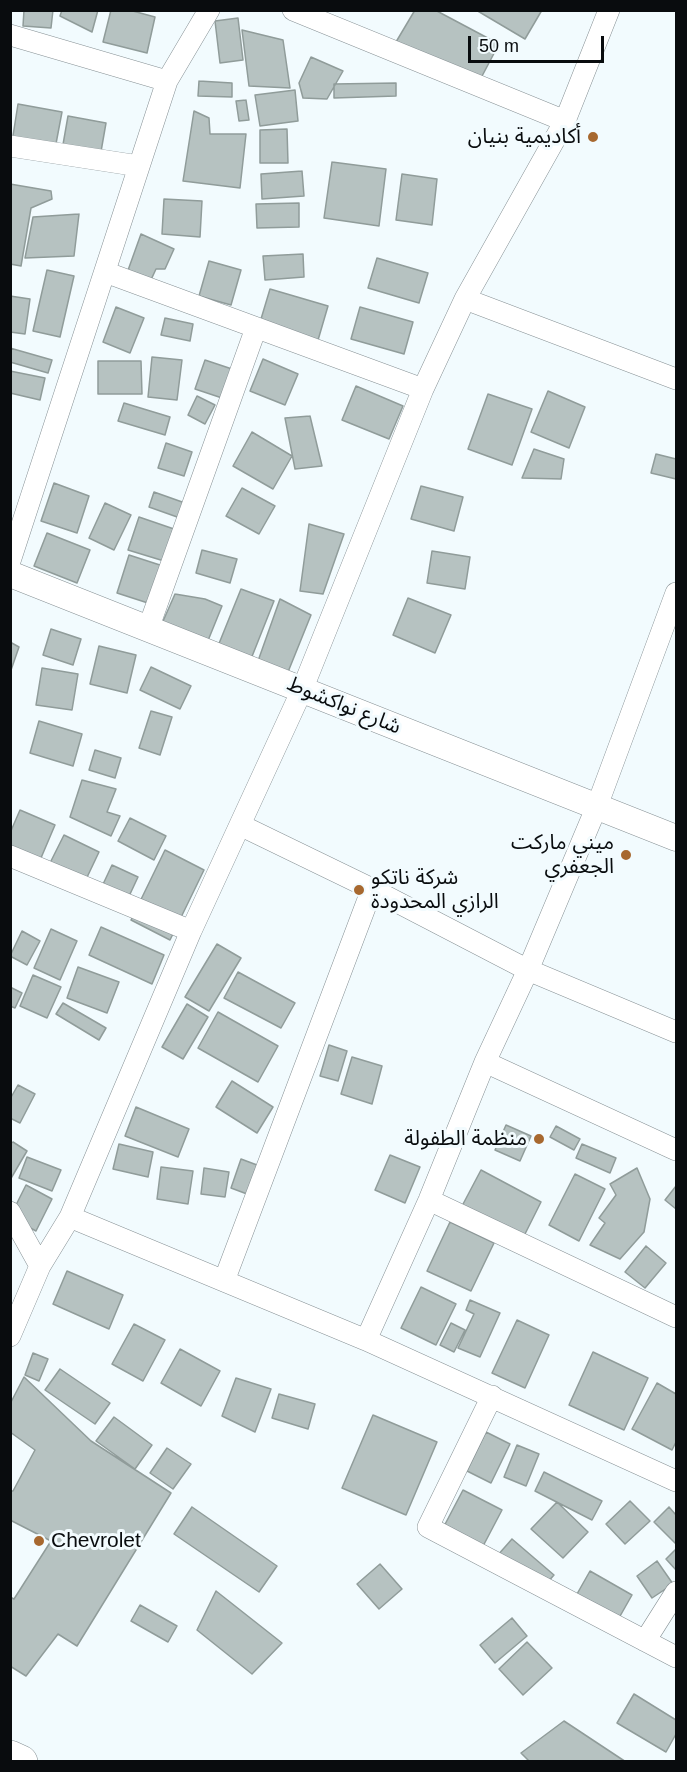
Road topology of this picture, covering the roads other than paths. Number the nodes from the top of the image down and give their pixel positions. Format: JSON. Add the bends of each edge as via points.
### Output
{"nodes":[{"id":1,"x":209,"y":10,"type":"edge"},
{"id":2,"x":292,"y":10,"type":"edge"},
{"id":3,"x":609,"y":10,"type":"edge"},
{"id":4,"x":10,"y":35,"type":"edge"},
{"id":5,"x":166,"y":81,"type":"junction"},
{"id":6,"x":565,"y":121,"type":"junction"},
{"id":7,"x":10,"y":146,"type":"edge"},
{"id":8,"x":139,"y":166,"type":"junction"},
{"id":9,"x":105,"y":272,"type":"junction"},
{"id":10,"x":465,"y":298,"type":"junction"},
{"id":11,"x":256,"y":328,"type":"junction"},
{"id":12,"x":676,"y":379,"type":"edge"},
{"id":13,"x":423,"y":389,"type":"junction"},
{"id":14,"x":10,"y":561,"type":"edge"},
{"id":15,"x":10,"y":574,"type":"edge"},
{"id":16,"x":676,"y":593,"type":"edge"},
{"id":17,"x":148,"y":629,"type":"junction"},
{"id":18,"x":302,"y":690,"type":"junction"},
{"id":19,"x":597,"y":806,"type":"junction"},
{"id":20,"x":240,"y":825,"type":"junction"},
{"id":21,"x":676,"y":838,"type":"edge"},
{"id":22,"x":10,"y":856,"type":"edge"},
{"id":23,"x":372,"y":889,"type":"junction"},
{"id":24,"x":191,"y":931,"type":"junction"},
{"id":25,"x":528,"y":970,"type":"junction"},
{"id":26,"x":676,"y":1032,"type":"edge"},
{"id":27,"x":485,"y":1062,"type":"junction"},
{"id":28,"x":676,"y":1150,"type":"edge"},
{"id":29,"x":429,"y":1200,"type":"junction"},
{"id":30,"x":10,"y":1212,"type":"edge"},
{"id":31,"x":70,"y":1217,"type":"junction"},
{"id":32,"x":40,"y":1266,"type":"junction"},
{"id":33,"x":224,"y":1281,"type":"junction"},
{"id":34,"x":676,"y":1317,"type":"edge"},
{"id":35,"x":10,"y":1336,"type":"edge"},
{"id":36,"x":366,"y":1340,"type":"junction"},
{"id":37,"x":492,"y":1396,"type":"junction"},
{"id":38,"x":676,"y":1481,"type":"edge"},
{"id":39,"x":676,"y":1592,"type":"edge"},
{"id":40,"x":645,"y":1641,"type":"junction"},
{"id":41,"x":676,"y":1658,"type":"edge"},
{"id":42,"x":10,"y":1757,"type":"edge"},
{"id":43,"x":21,"y":1761,"type":"edge"}],
"edges":[{"from":1,"to":5,"type":"street"},
{"from":2,"to":6,"type":"street"},
{"from":3,"to":6,"type":"street"},
{"from":4,"to":5,"type":"street"},
{"from":5,"to":8,"type":"street"},
{"from":6,"to":10,"type":"street"},
{"from":7,"to":8,"type":"street"},
{"from":8,"to":9,"type":"street"},
{"from":9,"to":11,"type":"street"},
{"from":9,"to":14,"type":"street"},
{"from":10,"to":12,"type":"street"},
{"from":10,"to":13,"type":"street"},
{"from":11,"to":13,"type":"street"},
{"from":11,"to":17,"type":"street"},
{"from":13,"to":18,"type":"street"},
{"from":15,"to":17,"type":"street","name":"شارع نواكشوط"},
{"from":16,"to":19,"type":"street"},
{"from":17,"to":18,"type":"street","name":"شارع نواكشوط"},
{"from":18,"to":19,"type":"street","name":"شارع نواكشوط"},
{"from":18,"to":20,"type":"street"},
{"from":19,"to":21,"type":"street","name":"شارع نواكشوط"},
{"from":19,"to":25,"type":"street"},
{"from":20,"to":23,"type":"street"},
{"from":20,"to":24,"type":"street"},
{"from":22,"to":24,"type":"street"},
{"from":23,"to":25,"type":"street"},
{"from":23,"to":33,"type":"street"},
{"from":24,"to":31,"type":"street"},
{"from":25,"to":26,"type":"street"},
{"from":25,"to":27,"type":"street"},
{"from":27,"to":28,"type":"street"},
{"from":27,"to":29,"type":"street"},
{"from":29,"to":34,"type":"street"},
{"from":29,"to":36,"type":"street"},
{"from":30,"to":32,"type":"street"},
{"from":31,"to":32,"type":"street"},
{"from":31,"to":33,"type":"street"},
{"from":32,"to":35,"type":"street"},
{"from":33,"to":36,"type":"street"},
{"from":36,"to":37,"type":"street"},
{"from":37,"to":38,"type":"street"},
{"from":37,"to":40,"type":"street","via":[[428,1527]]},
{"from":39,"to":40,"type":"street"},
{"from":40,"to":41,"type":"street"},
{"from":42,"to":43,"type":"main road"}]}
